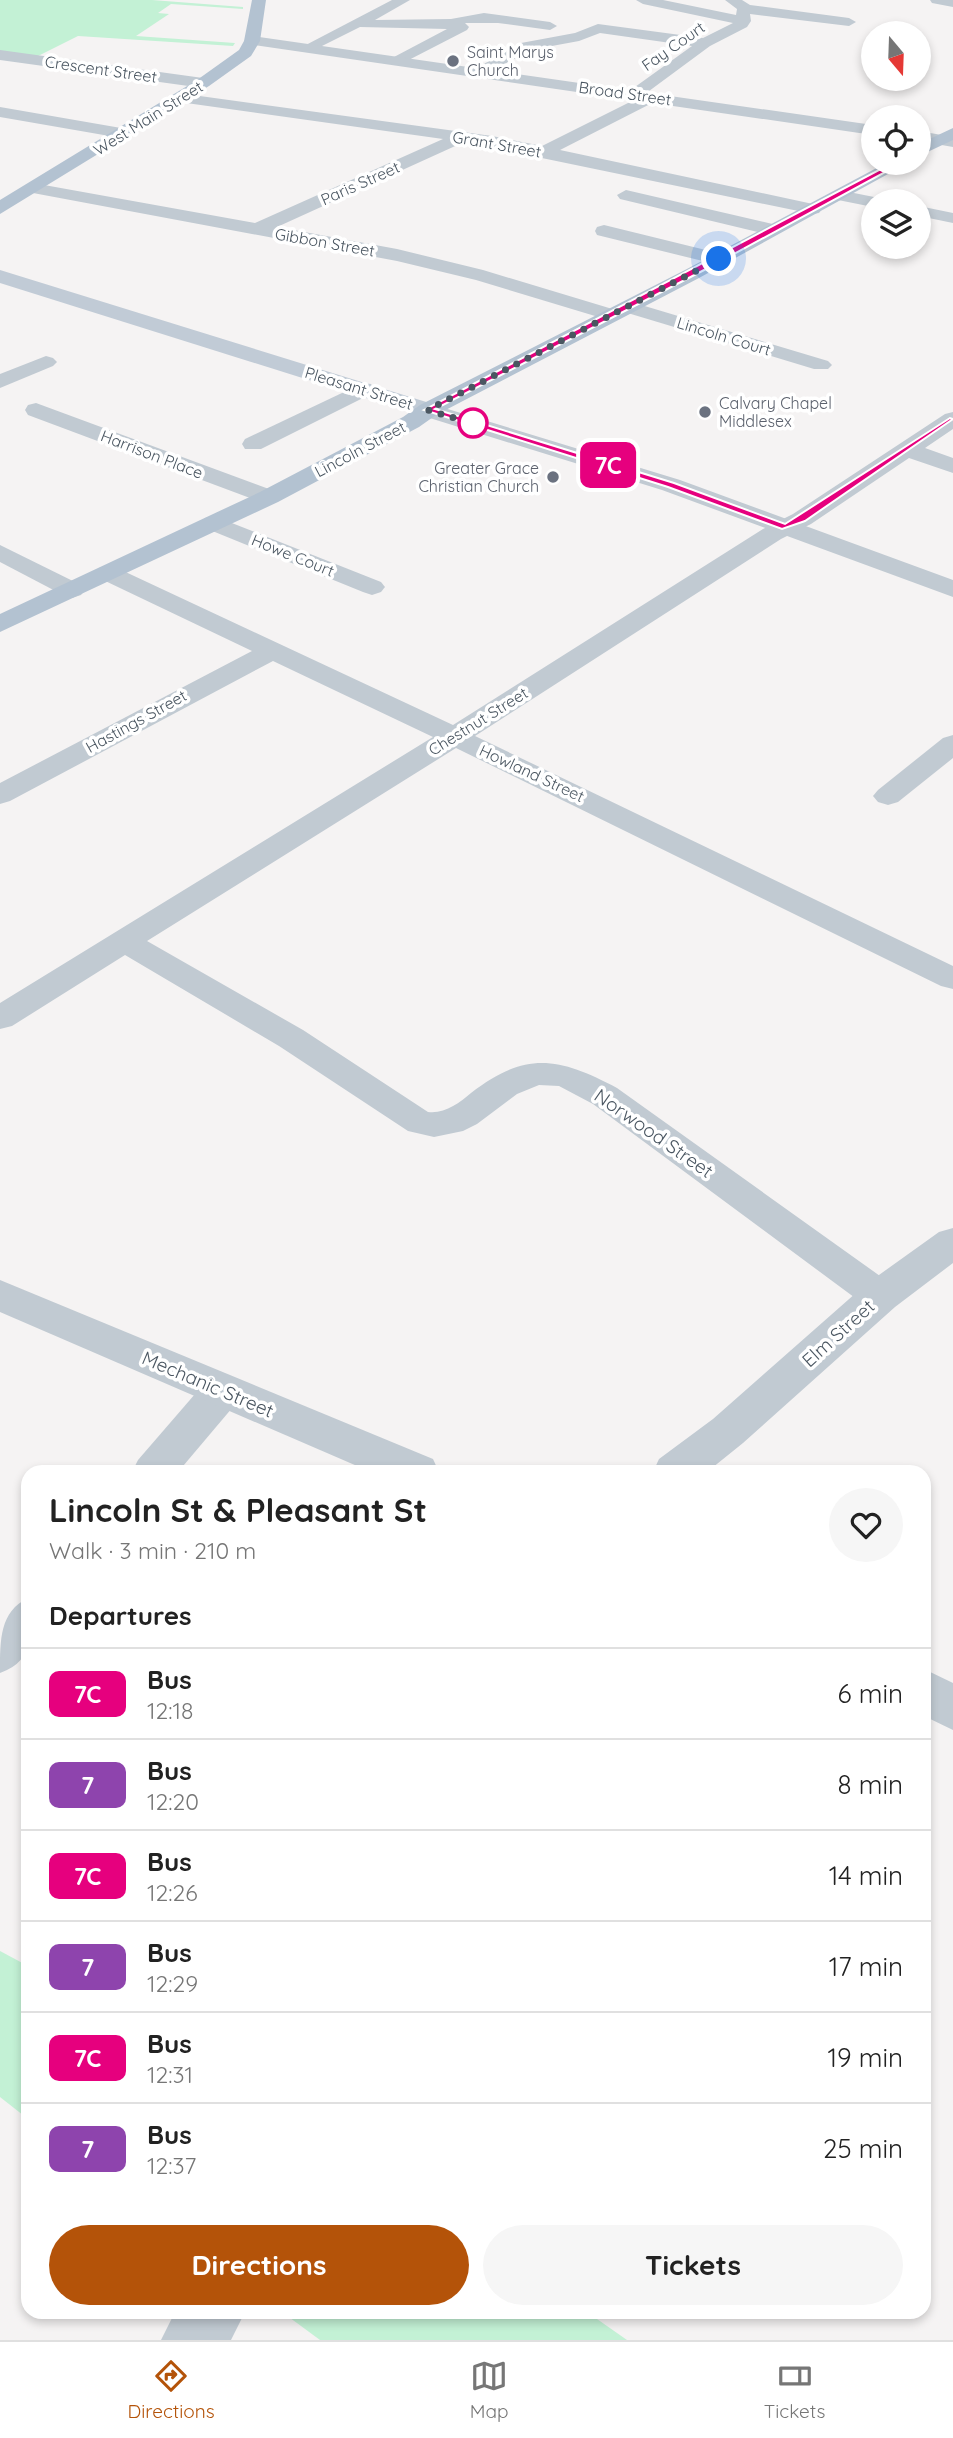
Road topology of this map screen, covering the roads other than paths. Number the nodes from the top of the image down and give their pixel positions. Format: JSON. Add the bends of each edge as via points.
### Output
{"nodes":[{"id":1,"x":259,"y":0,"type":"edge"},
{"id":2,"x":403,"y":0,"type":"edge"},
{"id":3,"x":643,"y":0,"type":"edge"},
{"id":4,"x":937,"y":0,"type":"edge"},
{"id":5,"x":953,"y":3,"type":"edge"},
{"id":6,"x":743,"y":17,"type":"edge"},
{"id":7,"x":472,"y":19,"type":"joint"},
{"id":8,"x":849,"y":22,"type":"dead end"},
{"id":9,"x":355,"y":24,"type":"junction"},
{"id":10,"x":454,"y":26,"type":"junction"},
{"id":11,"x":550,"y":26,"type":"dead end"},
{"id":12,"x":514,"y":32,"type":"dead end"},
{"id":13,"x":252,"y":41,"type":"junction"},
{"id":14,"x":559,"y":41,"type":"junction"},
{"id":15,"x":705,"y":43,"type":"junction"},
{"id":16,"x":309,"y":47,"type":"junction"},
{"id":17,"x":0,"y":55,"type":"edge"},
{"id":18,"x":399,"y":60,"type":"junction"},
{"id":19,"x":480,"y":72,"type":"junction"},
{"id":20,"x":203,"y":83,"type":"junction"},
{"id":21,"x":634,"y":95,"type":"junction"},
{"id":22,"x":652,"y":97,"type":"junction"},
{"id":23,"x":178,"y":98,"type":"junction"},
{"id":24,"x":0,"y":112,"type":"edge"},
{"id":25,"x":861,"y":128,"type":"edge"},
{"id":26,"x":121,"y":133,"type":"junction"},
{"id":27,"x":462,"y":137,"type":"junction"},
{"id":28,"x":948,"y":138,"type":"edge"},
{"id":29,"x":931,"y":146,"type":"edge"},
{"id":30,"x":544,"y":152,"type":"junction"},
{"id":31,"x":876,"y":175,"type":"edge"},
{"id":32,"x":33,"y":188,"type":"junction"},
{"id":33,"x":626,"y":195,"type":"dead end"},
{"id":34,"x":839,"y":195,"type":"junction"},
{"id":35,"x":861,"y":200,"type":"edge"},
{"id":36,"x":0,"y":208,"type":"edge"},
{"id":37,"x":813,"y":209,"type":"junction"},
{"id":38,"x":931,"y":215,"type":"edge"},
{"id":39,"x":953,"y":218,"type":"edge"},
{"id":40,"x":258,"y":229,"type":"junction"},
{"id":41,"x":774,"y":230,"type":"junction"},
{"id":42,"x":604,"y":231,"type":"dead end"},
{"id":43,"x":719,"y":259,"type":"junction"},
{"id":44,"x":0,"y":276,"type":"edge"},
{"id":45,"x":620,"y":311,"type":"junction"},
{"id":46,"x":46,"y":362,"type":"dead end"},
{"id":47,"x":821,"y":365,"type":"dead end"},
{"id":48,"x":0,"y":382,"type":"edge"},
{"id":49,"x":363,"y":389,"type":"junction"},
{"id":50,"x":37,"y":410,"type":"dead end"},
{"id":51,"x":428,"y":410,"type":"junction"},
{"id":52,"x":953,"y":419,"type":"edge"},
{"id":53,"x":253,"y":444,"type":"dead end"},
{"id":54,"x":906,"y":449,"type":"junction"},
{"id":55,"x":953,"y":466,"type":"edge"},
{"id":56,"x":268,"y":497,"type":"junction"},
{"id":57,"x":214,"y":523,"type":"junction"},
{"id":58,"x":785,"y":527,"type":"junction"},
{"id":59,"x":0,"y":552,"type":"edge"},
{"id":60,"x":108,"y":573,"type":"junction"},
{"id":61,"x":372,"y":587,"type":"dead end"},
{"id":62,"x":953,"y":589,"type":"edge"},
{"id":63,"x":72,"y":590,"type":"junction"},
{"id":64,"x":0,"y":624,"type":"edge"},
{"id":65,"x":274,"y":650,"type":"junction"},
{"id":66,"x":454,"y":736,"type":"junction"},
{"id":67,"x":953,"y":744,"type":"edge"},
{"id":68,"x":0,"y":795,"type":"edge"},
{"id":69,"x":888,"y":796,"type":"dead end"},
{"id":70,"x":124,"y":941,"type":"junction"},
{"id":71,"x":953,"y":979,"type":"edge"},
{"id":72,"x":0,"y":1018,"type":"edge"},
{"id":73,"x":953,"y":1242,"type":"edge"},
{"id":74,"x":0,"y":1296,"type":"edge"},
{"id":75,"x":880,"y":1296,"type":"junction"},
{"id":76,"x":223,"y":1391,"type":"junction"},
{"id":77,"x":728,"y":1431,"type":"junction"},
{"id":78,"x":159,"y":1465,"type":"edge"},
{"id":79,"x":400,"y":1465,"type":"edge"},
{"id":80,"x":666,"y":1465,"type":"edge"},
{"id":81,"x":684,"y":1465,"type":"edge"},
{"id":82,"x":713,"y":1465,"type":"edge"},
{"id":83,"x":21,"y":1627,"type":"edge"},
{"id":84,"x":0,"y":1653,"type":"edge"},
{"id":85,"x":931,"y":1695,"type":"edge"},
{"id":86,"x":953,"y":1709,"type":"edge"},
{"id":87,"x":208,"y":2319,"type":"edge"},
{"id":88,"x":192,"y":2340,"type":"edge"}],
"edges":[{"from":1,"to":13,"type":"main road"},
{"from":2,"to":9,"type":"street"},
{"from":3,"to":6,"type":"street"},
{"from":4,"to":5,"type":"street"},
{"from":6,"to":8,"type":"street"},
{"from":6,"to":15,"type":"street","name":"Fay Court"},
{"from":7,"to":10,"type":"street","via":[[473,23]]},
{"from":7,"to":11,"type":"street"},
{"from":9,"to":10,"type":"street"},
{"from":9,"to":16,"type":"street"},
{"from":10,"to":18,"type":"street"},
{"from":12,"to":14,"type":"street"},
{"from":13,"to":16,"type":"street","name":"Broad Street"},
{"from":13,"to":20,"type":"main road","name":"West Main Street","via":[[245,53]]},
{"from":14,"to":15,"type":"street","via":[[598,28]]},
{"from":14,"to":19,"type":"street","via":[[526,46]]},
{"from":15,"to":21,"type":"street","name":"Fay Court"},
{"from":16,"to":18,"type":"street","name":"Broad Street"},
{"from":17,"to":20,"type":"street","name":"Crescent Street"},
{"from":18,"to":19,"type":"street","name":"Broad Street"},
{"from":19,"to":21,"type":"street","name":"Broad Street"},
{"from":20,"to":23,"type":"main road","name":"West Main Street"},
{"from":21,"to":22,"type":"street","name":"Broad Street"},
{"from":22,"to":25,"type":"street","name":"Broad Street"},
{"from":22,"to":30,"type":"street"},
{"from":23,"to":26,"type":"main road","name":"West Main Street"},
{"from":23,"to":27,"type":"street","name":"Grant Street"},
{"from":24,"to":26,"type":"street"},
{"from":26,"to":32,"type":"main road","name":"West Main Street"},
{"from":27,"to":30,"type":"street","name":"Grant Street"},
{"from":27,"to":40,"type":"street","name":"Paris Street"},
{"from":28,"to":29,"type":"main road"},
{"from":30,"to":37,"type":"street","name":"Grant Street"},
{"from":31,"to":34,"type":"main road","name":"Lincoln Street"},
{"from":32,"to":36,"type":"main road","name":"West Main Street"},
{"from":32,"to":40,"type":"street","name":"Gibbon Street"},
{"from":33,"to":41,"type":"street"},
{"from":34,"to":35,"type":"street"},
{"from":34,"to":37,"type":"main road","name":"Lincoln Street"},
{"from":37,"to":41,"type":"main road","name":"Lincoln Street"},
{"from":38,"to":39,"type":"street"},
{"from":40,"to":45,"type":"street","name":"Gibbon Street","via":[[397,255]]},
{"from":41,"to":43,"type":"main road","name":"Lincoln Street"},
{"from":42,"to":43,"type":"street"},
{"from":43,"to":45,"type":"main road","name":"Lincoln Street"},
{"from":44,"to":49,"type":"main road","name":"Pleasant Street"},
{"from":45,"to":47,"type":"street","name":"Lincoln Court"},
{"from":45,"to":51,"type":"main road","name":"Lincoln Street"},
{"from":46,"to":48,"type":"street"},
{"from":49,"to":51,"type":"main road","name":"Pleasant Street"},
{"from":49,"to":53,"type":"street"},
{"from":50,"to":56,"type":"street","name":"Harrison Place"},
{"from":51,"to":56,"type":"main road","name":"Lincoln Street"},
{"from":51,"to":58,"type":"street","name":"Pleasant Street","via":[[671,485]]},
{"from":52,"to":54,"type":"street","name":"Chestnut Street"},
{"from":54,"to":55,"type":"street"},
{"from":54,"to":58,"type":"street","name":"Chestnut Street"},
{"from":56,"to":57,"type":"main road","name":"Lincoln Street"},
{"from":57,"to":60,"type":"main road","name":"Lincoln Street"},
{"from":57,"to":61,"type":"street","name":"Howe Court"},
{"from":58,"to":62,"type":"street","name":"Pleasant Street"},
{"from":58,"to":66,"type":"street","name":"Chestnut Street"},
{"from":59,"to":63,"type":"street"},
{"from":60,"to":63,"type":"main road","name":"Lincoln Street"},
{"from":60,"to":65,"type":"street","name":"Howland Street"},
{"from":63,"to":64,"type":"main road","name":"Lincoln Street"},
{"from":65,"to":66,"type":"street","name":"Howland Street"},
{"from":65,"to":68,"type":"street","name":"Hastings Street"},
{"from":66,"to":70,"type":"street","name":"Chestnut Street"},
{"from":66,"to":71,"type":"street","name":"Howland Street"},
{"from":67,"to":69,"type":"street"},
{"from":70,"to":72,"type":"street","name":"Chestnut Street"},
{"from":70,"to":75,"type":"street","name":"Norwood Street","via":[[291,1038],[413,1120],[434,1125],[459,1118],[525,1075],[564,1076],[605,1096]]},
{"from":73,"to":75,"type":"street","name":"Elm Street"},
{"from":74,"to":76,"type":"street","name":"Mechanic Street"},
{"from":75,"to":77,"type":"street","name":"Elm Street"},
{"from":76,"to":78,"type":"street"},
{"from":76,"to":79,"type":"street","name":"Mechanic Street"},
{"from":77,"to":80,"type":"street","name":"Elm Street"},
{"from":77,"to":81,"type":"street","name":"Elm Street"},
{"from":77,"to":82,"type":"street","name":"Elm Street"},
{"from":83,"to":84,"type":"street"},
{"from":85,"to":86,"type":"street"},
{"from":87,"to":88,"type":"street"}]}
